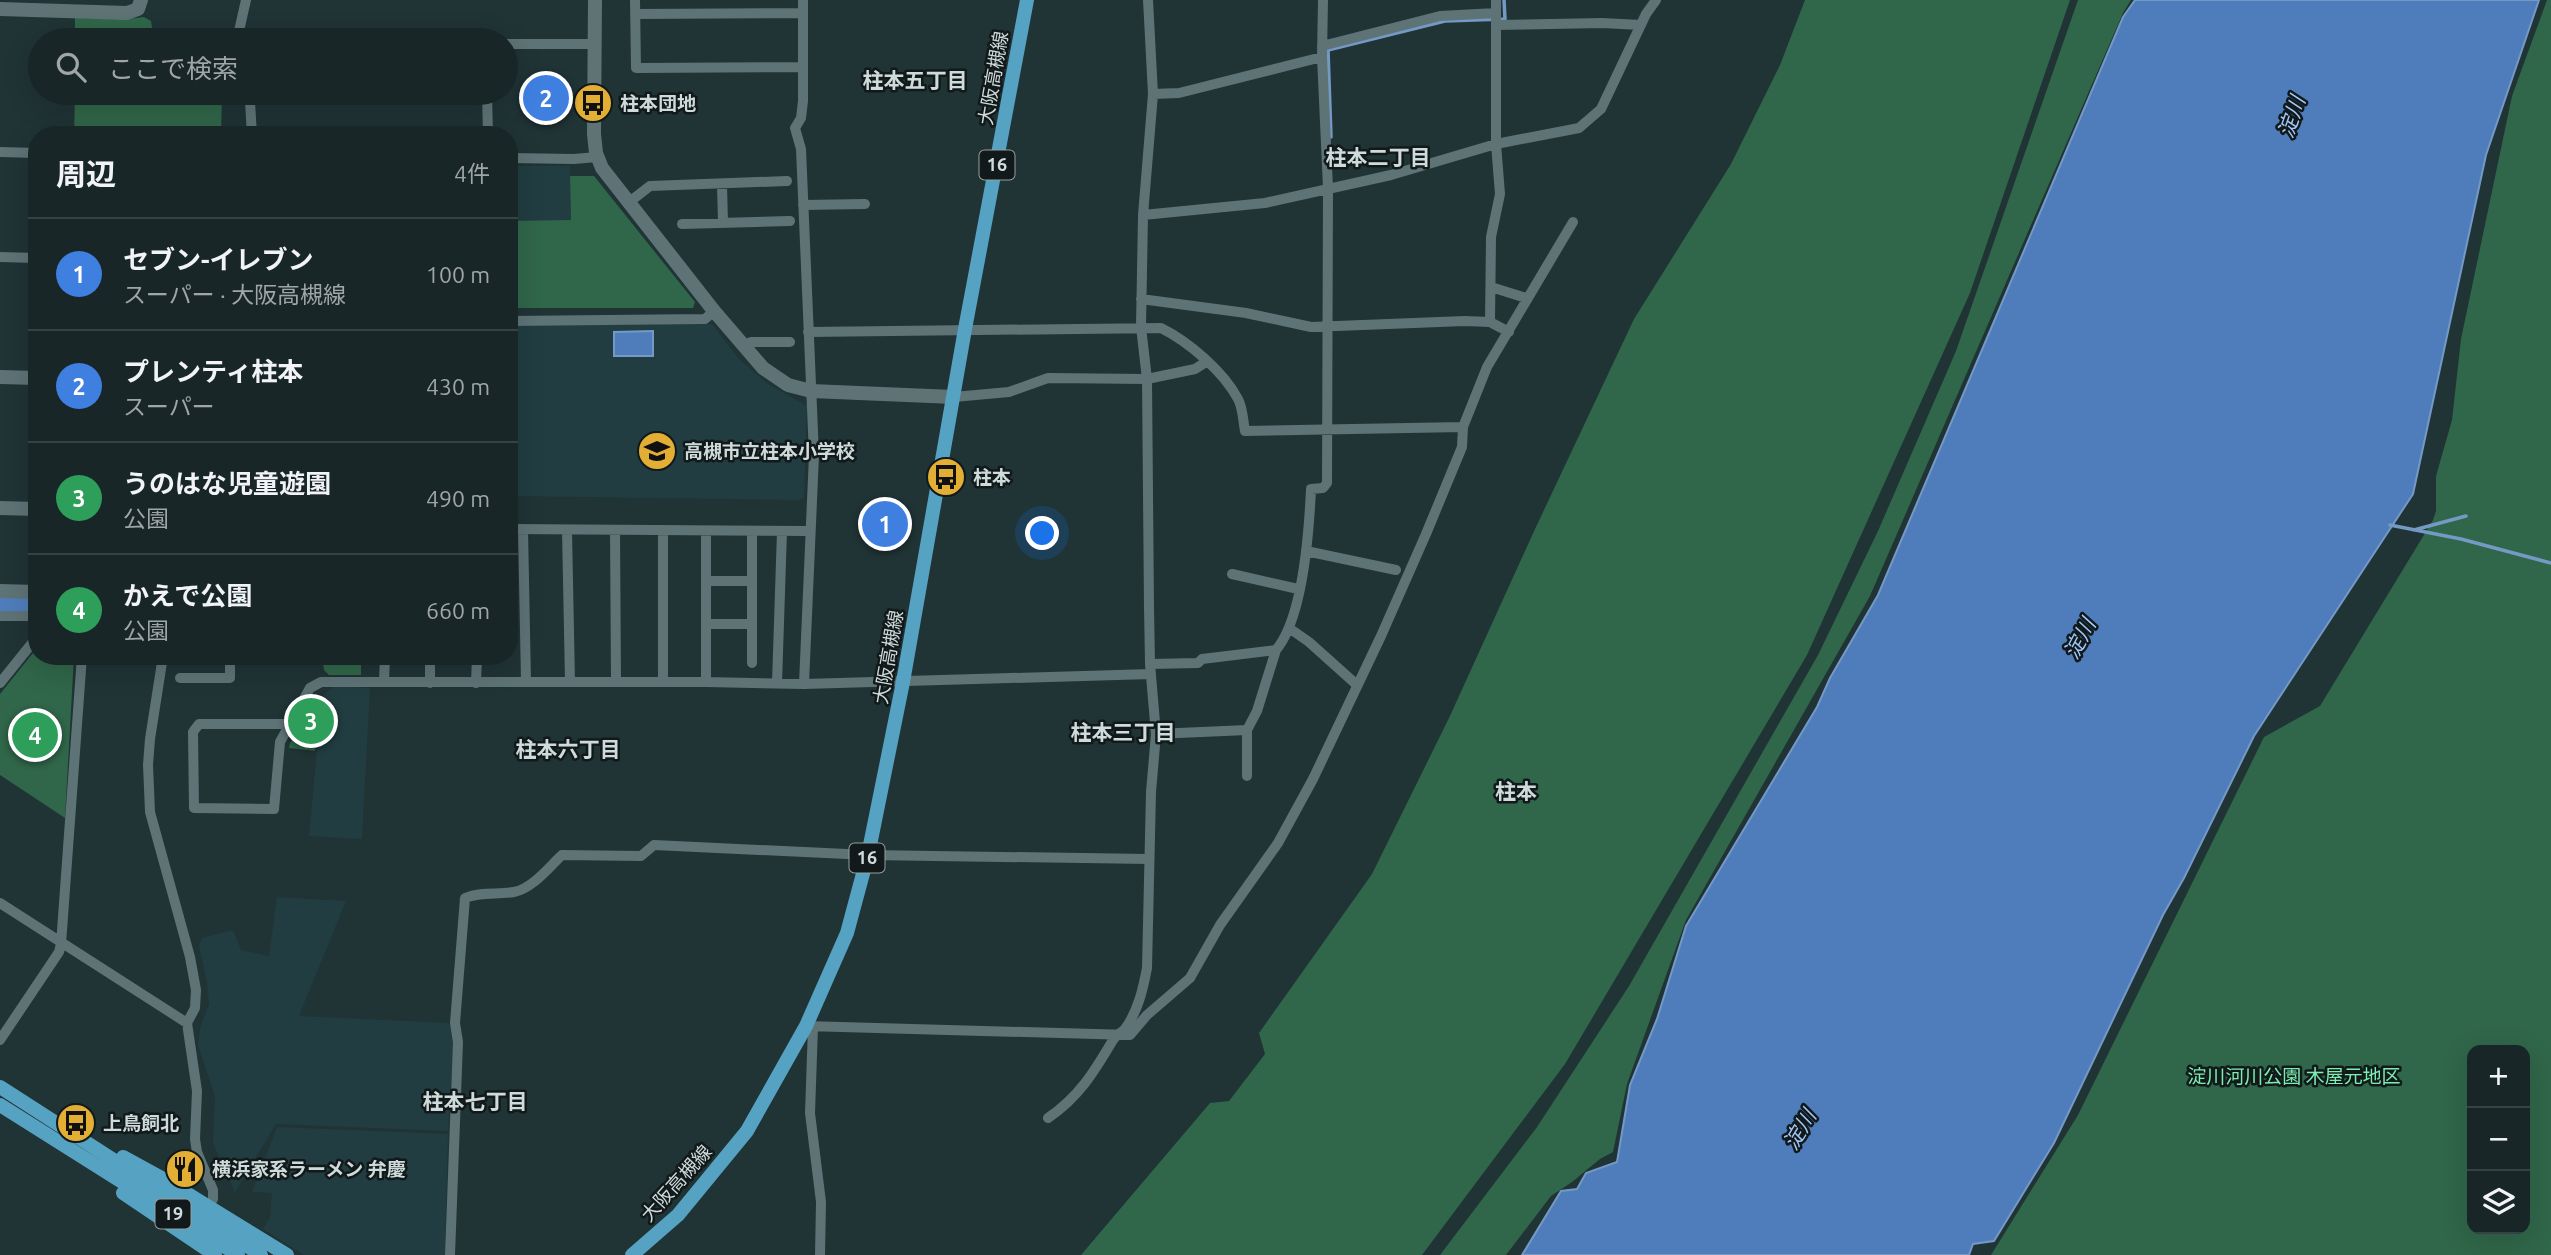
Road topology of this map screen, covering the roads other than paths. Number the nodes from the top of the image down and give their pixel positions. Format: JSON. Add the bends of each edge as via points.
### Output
{"nodes":[{"id":1,"x":143,"y":0,"type":"edge"},
{"id":2,"x":246,"y":0,"type":"edge"},
{"id":3,"x":595,"y":0,"type":"edge"},
{"id":4,"x":635,"y":0,"type":"edge"},
{"id":5,"x":803,"y":0,"type":"edge"},
{"id":6,"x":1027,"y":0,"type":"edge"},
{"id":7,"x":1148,"y":0,"type":"edge"},
{"id":8,"x":1323,"y":0,"type":"edge"},
{"id":9,"x":1496,"y":0,"type":"edge"},
{"id":10,"x":1656,"y":0,"type":"edge"},
{"id":11,"x":0,"y":9,"type":"edge"},
{"id":12,"x":635,"y":13,"type":"junction"},
{"id":13,"x":803,"y":13,"type":"junction"},
{"id":14,"x":1496,"y":13,"type":"junction"},
{"id":15,"x":1496,"y":25,"type":"junction"},
{"id":16,"x":1641,"y":25,"type":"junction"},
{"id":17,"x":240,"y":28,"type":"edge"},
{"id":18,"x":518,"y":44,"type":"edge"},
{"id":19,"x":594,"y":44,"type":"junction"},
{"id":20,"x":1322,"y":52,"type":"junction"},
{"id":21,"x":802,"y":67,"type":"junction"},
{"id":22,"x":1153,"y":94,"type":"junction"},
{"id":23,"x":250,"y":105,"type":"edge"},
{"id":24,"x":487,"y":105,"type":"edge"},
{"id":25,"x":251,"y":126,"type":"edge"},
{"id":26,"x":488,"y":126,"type":"edge"},
{"id":27,"x":1496,"y":144,"type":"junction"},
{"id":28,"x":0,"y":152,"type":"edge"},
{"id":29,"x":28,"y":153,"type":"edge"},
{"id":30,"x":597,"y":157,"type":"junction"},
{"id":31,"x":518,"y":158,"type":"edge"},
{"id":32,"x":786,"y":181,"type":"dead end"},
{"id":33,"x":722,"y":184,"type":"junction"},
{"id":34,"x":1328,"y":188,"type":"junction"},
{"id":35,"x":628,"y":203,"type":"junction"},
{"id":36,"x":866,"y":204,"type":"dead end"},
{"id":37,"x":803,"y":205,"type":"junction"},
{"id":38,"x":1143,"y":215,"type":"junction"},
{"id":39,"x":790,"y":221,"type":"dead end"},
{"id":40,"x":1573,"y":222,"type":"dead end"},
{"id":41,"x":723,"y":223,"type":"junction"},
{"id":42,"x":682,"y":224,"type":"dead end"},
{"id":43,"x":0,"y":257,"type":"edge"},
{"id":44,"x":28,"y":258,"type":"edge"},
{"id":45,"x":1491,"y":287,"type":"junction"},
{"id":46,"x":1526,"y":298,"type":"junction"},
{"id":47,"x":1141,"y":299,"type":"junction"},
{"id":48,"x":714,"y":311,"type":"junction"},
{"id":49,"x":518,"y":321,"type":"edge"},
{"id":50,"x":1490,"y":323,"type":"junction"},
{"id":51,"x":1141,"y":327,"type":"junction"},
{"id":52,"x":1328,"y":328,"type":"junction"},
{"id":53,"x":965,"y":329,"type":"junction"},
{"id":54,"x":808,"y":332,"type":"junction"},
{"id":55,"x":1509,"y":332,"type":"junction"},
{"id":56,"x":790,"y":342,"type":"dead end"},
{"id":57,"x":743,"y":346,"type":"junction"},
{"id":58,"x":1206,"y":362,"type":"junction"},
{"id":59,"x":0,"y":377,"type":"edge"},
{"id":60,"x":28,"y":378,"type":"edge"},
{"id":61,"x":1147,"y":379,"type":"junction"},
{"id":62,"x":811,"y":391,"type":"junction"},
{"id":63,"x":954,"y":397,"type":"junction"},
{"id":64,"x":1463,"y":427,"type":"junction"},
{"id":65,"x":1327,"y":431,"type":"junction"},
{"id":66,"x":0,"y":508,"type":"edge"},
{"id":67,"x":28,"y":509,"type":"edge"},
{"id":68,"x":518,"y":530,"type":"edge"},
{"id":69,"x":523,"y":530,"type":"junction"},
{"id":70,"x":567,"y":530,"type":"junction"},
{"id":71,"x":615,"y":530,"type":"junction"},
{"id":72,"x":663,"y":531,"type":"junction"},
{"id":73,"x":706,"y":531,"type":"junction"},
{"id":74,"x":752,"y":531,"type":"junction"},
{"id":75,"x":782,"y":531,"type":"junction"},
{"id":76,"x":810,"y":531,"type":"junction"},
{"id":77,"x":1306,"y":551,"type":"junction"},
{"id":78,"x":1396,"y":570,"type":"dead end"},
{"id":79,"x":1232,"y":574,"type":"dead end"},
{"id":80,"x":752,"y":581,"type":"junction"},
{"id":81,"x":706,"y":582,"type":"junction"},
{"id":82,"x":1298,"y":589,"type":"junction"},
{"id":83,"x":0,"y":591,"type":"edge"},
{"id":84,"x":28,"y":592,"type":"edge"},
{"id":85,"x":0,"y":615,"type":"edge"},
{"id":86,"x":28,"y":616,"type":"edge"},
{"id":87,"x":706,"y":624,"type":"junction"},
{"id":88,"x":752,"y":624,"type":"junction"},
{"id":89,"x":1289,"y":628,"type":"junction"},
{"id":90,"x":28,"y":648,"type":"edge"},
{"id":91,"x":1276,"y":650,"type":"junction"},
{"id":92,"x":752,"y":663,"type":"dead end"},
{"id":93,"x":81,"y":665,"type":"edge"},
{"id":94,"x":162,"y":665,"type":"edge"},
{"id":95,"x":230,"y":665,"type":"edge"},
{"id":96,"x":385,"y":665,"type":"edge"},
{"id":97,"x":430,"y":665,"type":"edge"},
{"id":98,"x":477,"y":665,"type":"edge"},
{"id":99,"x":1150,"y":669,"type":"junction"},
{"id":100,"x":180,"y":678,"type":"dead end"},
{"id":101,"x":384,"y":682,"type":"junction"},
{"id":102,"x":526,"y":682,"type":"junction"},
{"id":103,"x":570,"y":682,"type":"junction"},
{"id":104,"x":616,"y":682,"type":"junction"},
{"id":105,"x":663,"y":682,"type":"junction"},
{"id":106,"x":706,"y":682,"type":"junction"},
{"id":107,"x":903,"y":682,"type":"junction"},
{"id":108,"x":0,"y":683,"type":"edge"},
{"id":109,"x":430,"y":683,"type":"junction"},
{"id":110,"x":477,"y":683,"type":"junction"},
{"id":111,"x":777,"y":683,"type":"junction"},
{"id":112,"x":804,"y":684,"type":"junction"},
{"id":113,"x":1357,"y":685,"type":"junction"},
{"id":114,"x":289,"y":724,"type":"junction"},
{"id":115,"x":1247,"y":730,"type":"junction"},
{"id":116,"x":1156,"y":734,"type":"junction"},
{"id":117,"x":1247,"y":776,"type":"dead end"},
{"id":118,"x":868,"y":855,"type":"junction"},
{"id":119,"x":1149,"y":859,"type":"junction"},
{"id":120,"x":0,"y":903,"type":"edge"},
{"id":121,"x":61,"y":944,"type":"junction"},
{"id":122,"x":187,"y":1024,"type":"junction"},
{"id":123,"x":810,"y":1026,"type":"junction"},
{"id":124,"x":1115,"y":1036,"type":"junction"},
{"id":125,"x":0,"y":1040,"type":"edge"},
{"id":126,"x":0,"y":1087,"type":"edge"},
{"id":127,"x":0,"y":1105,"type":"edge"},
{"id":128,"x":1048,"y":1118,"type":"dead end"},
{"id":129,"x":99,"y":1151,"type":"junction"},
{"id":130,"x":108,"y":1173,"type":"junction"},
{"id":131,"x":208,"y":1206,"type":"junction"},
{"id":132,"x":634,"y":1254,"type":"edge"},
{"id":133,"x":215,"y":1255,"type":"edge"},
{"id":134,"x":238,"y":1255,"type":"edge"},
{"id":135,"x":261,"y":1255,"type":"edge"},
{"id":136,"x":286,"y":1255,"type":"edge"},
{"id":137,"x":450,"y":1255,"type":"edge"},
{"id":138,"x":820,"y":1255,"type":"edge"}],
"edges":[{"from":1,"to":11,"type":"street","via":[[138,9],[127,13]]},
{"from":2,"to":17,"type":"street"},
{"from":3,"to":19,"type":"street"},
{"from":4,"to":12,"type":"street"},
{"from":5,"to":13,"type":"street"},
{"from":6,"to":53,"type":"main road","name":"大阪高槻線","number":"16"},
{"from":7,"to":22,"type":"street"},
{"from":8,"to":20,"type":"street"},
{"from":9,"to":14,"type":"street"},
{"from":10,"to":16,"type":"street"},
{"from":12,"to":13,"type":"street"},
{"from":12,"to":21,"type":"street","via":[[636,68]]},
{"from":13,"to":21,"type":"street"},
{"from":14,"to":15,"type":"street"},
{"from":14,"to":20,"type":"street","via":[[1440,16]]},
{"from":15,"to":16,"type":"street"},
{"from":15,"to":27,"type":"street"},
{"from":16,"to":27,"type":"street","via":[[1601,109],[1579,128]]},
{"from":18,"to":19,"type":"street"},
{"from":19,"to":30,"type":"street"},
{"from":20,"to":22,"type":"street","via":[[1180,93]]},
{"from":20,"to":34,"type":"street"},
{"from":21,"to":37,"type":"street","via":[[801,118],[794,128],[801,149]]},
{"from":22,"to":38,"type":"street"},
{"from":23,"to":25,"type":"street"},
{"from":24,"to":26,"type":"street"},
{"from":27,"to":34,"type":"street"},
{"from":27,"to":45,"type":"street","via":[[1500,194],[1491,237]]},
{"from":28,"to":29,"type":"street"},
{"from":30,"to":31,"type":"street"},
{"from":30,"to":35,"type":"street"},
{"from":32,"to":33,"type":"street"},
{"from":33,"to":35,"type":"street","via":[[650,186]]},
{"from":33,"to":41,"type":"street"},
{"from":34,"to":38,"type":"street","via":[[1265,203]]},
{"from":34,"to":52,"type":"street"},
{"from":35,"to":48,"type":"street"},
{"from":36,"to":37,"type":"street"},
{"from":37,"to":54,"type":"street"},
{"from":38,"to":47,"type":"street"},
{"from":39,"to":41,"type":"street"},
{"from":40,"to":46,"type":"street"},
{"from":41,"to":42,"type":"street"},
{"from":43,"to":44,"type":"street"},
{"from":45,"to":46,"type":"street"},
{"from":45,"to":50,"type":"street"},
{"from":46,"to":55,"type":"street"},
{"from":47,"to":51,"type":"street"},
{"from":47,"to":52,"type":"street"},
{"from":48,"to":49,"type":"street","via":[[705,319]]},
{"from":48,"to":57,"type":"street"},
{"from":50,"to":52,"type":"street"},
{"from":50,"to":55,"type":"street"},
{"from":51,"to":53,"type":"street"},
{"from":51,"to":58,"type":"street","via":[[1161,328],[1178,337]]},
{"from":51,"to":61,"type":"street"},
{"from":52,"to":65,"type":"street"},
{"from":53,"to":54,"type":"street"},
{"from":53,"to":63,"type":"main road","name":"大阪高槻線","number":"16"},
{"from":54,"to":62,"type":"street"},
{"from":55,"to":64,"type":"street","via":[[1487,367]]},
{"from":56,"to":57,"type":"street"},
{"from":57,"to":62,"type":"street","via":[[771,374]]},
{"from":58,"to":61,"type":"street","via":[[1195,369]]},
{"from":58,"to":65,"type":"street","via":[[1239,401],[1245,431]]},
{"from":59,"to":60,"type":"street"},
{"from":61,"to":63,"type":"street","via":[[1048,377],[1009,392]]},
{"from":61,"to":99,"type":"street"},
{"from":62,"to":63,"type":"street"},
{"from":62,"to":76,"type":"street"},
{"from":63,"to":107,"type":"main road","name":"大阪高槻線","number":"16"},
{"from":64,"to":65,"type":"street"},
{"from":64,"to":113,"type":"street","via":[[1457,460]]},
{"from":65,"to":77,"type":"street","via":[[1327,483],[1311,489]]},
{"from":66,"to":67,"type":"street"},
{"from":68,"to":69,"type":"street"},
{"from":69,"to":70,"type":"street"},
{"from":69,"to":102,"type":"street"},
{"from":70,"to":71,"type":"street"},
{"from":70,"to":103,"type":"street"},
{"from":71,"to":72,"type":"street"},
{"from":71,"to":104,"type":"street"},
{"from":72,"to":73,"type":"street"},
{"from":72,"to":105,"type":"street"},
{"from":73,"to":74,"type":"street"},
{"from":73,"to":81,"type":"street"},
{"from":74,"to":75,"type":"street"},
{"from":74,"to":80,"type":"street"},
{"from":75,"to":76,"type":"street"},
{"from":75,"to":111,"type":"street"},
{"from":76,"to":112,"type":"street"},
{"from":77,"to":78,"type":"street"},
{"from":77,"to":82,"type":"street"},
{"from":79,"to":82,"type":"street"},
{"from":80,"to":81,"type":"street"},
{"from":80,"to":88,"type":"street"},
{"from":81,"to":87,"type":"street"},
{"from":82,"to":89,"type":"street"},
{"from":83,"to":84,"type":"street"},
{"from":85,"to":86,"type":"street"},
{"from":87,"to":88,"type":"street"},
{"from":87,"to":106,"type":"street"},
{"from":88,"to":92,"type":"street"},
{"from":89,"to":91,"type":"street"},
{"from":89,"to":113,"type":"street"},
{"from":90,"to":108,"type":"street"},
{"from":91,"to":99,"type":"street"},
{"from":91,"to":115,"type":"street"},
{"from":93,"to":121,"type":"street"},
{"from":94,"to":122,"type":"street","via":[[150,738],[150,812],[196,990],[195,1008]]},
{"from":95,"to":100,"type":"street","via":[[230,678]]},
{"from":96,"to":101,"type":"street"},
{"from":97,"to":109,"type":"street"},
{"from":98,"to":110,"type":"street"},
{"from":99,"to":107,"type":"street"},
{"from":99,"to":116,"type":"street"},
{"from":101,"to":109,"type":"street"},
{"from":101,"to":114,"type":"street","via":[[321,682],[310,688]]},
{"from":102,"to":103,"type":"street"},
{"from":102,"to":110,"type":"street"},
{"from":103,"to":104,"type":"street"},
{"from":104,"to":105,"type":"street"},
{"from":105,"to":106,"type":"street"},
{"from":106,"to":111,"type":"street"},
{"from":107,"to":112,"type":"street"},
{"from":107,"to":118,"type":"main road","name":"大阪高槻線","number":"16"},
{"from":109,"to":110,"type":"street"},
{"from":111,"to":112,"type":"street"},
{"from":113,"to":124,"type":"street","via":[[1278,843],[1220,925],[1190,978],[1130,1035]]},
{"from":114,"to":114,"type":"street","via":[[279,742],[274,809],[194,808],[193,732],[200,724]]},
{"from":115,"to":116,"type":"street"},
{"from":115,"to":117,"type":"street"},
{"from":116,"to":119,"type":"street"},
{"from":118,"to":119,"type":"street"},
{"from":118,"to":123,"type":"main road","name":"大阪高槻線","number":"16","via":[[847,933]]},
{"from":118,"to":137,"type":"street","via":[[654,845],[641,856],[569,854],[525,888],[465,898],[455,1023]]},
{"from":119,"to":124,"type":"street","via":[[1147,968],[1141,996],[1124,1031]]},
{"from":120,"to":121,"type":"street"},
{"from":121,"to":122,"type":"street"},
{"from":121,"to":125,"type":"street"},
{"from":122,"to":131,"type":"street","via":[[197,1091],[197,1152],[213,1190]]},
{"from":123,"to":124,"type":"street"},
{"from":123,"to":132,"type":"main road","name":"大阪高槻線","number":"16","via":[[747,1131],[678,1214]]},
{"from":123,"to":138,"type":"street","via":[[810,1113],[821,1202]]},
{"from":124,"to":128,"type":"street","via":[[1101,1064],[1069,1103]]},
{"from":126,"to":129,"type":"main road","number":"19"},
{"from":127,"to":130,"type":"main road","number":"19"},
{"from":129,"to":131,"type":"main road","via":[[113,1152]]},
{"from":129,"to":135,"type":"main road","number":"19"},
{"from":130,"to":133,"type":"main road","via":[[125,1195]]},
{"from":130,"to":134,"type":"main road","number":"19"},
{"from":131,"to":136,"type":"main road"}]}
